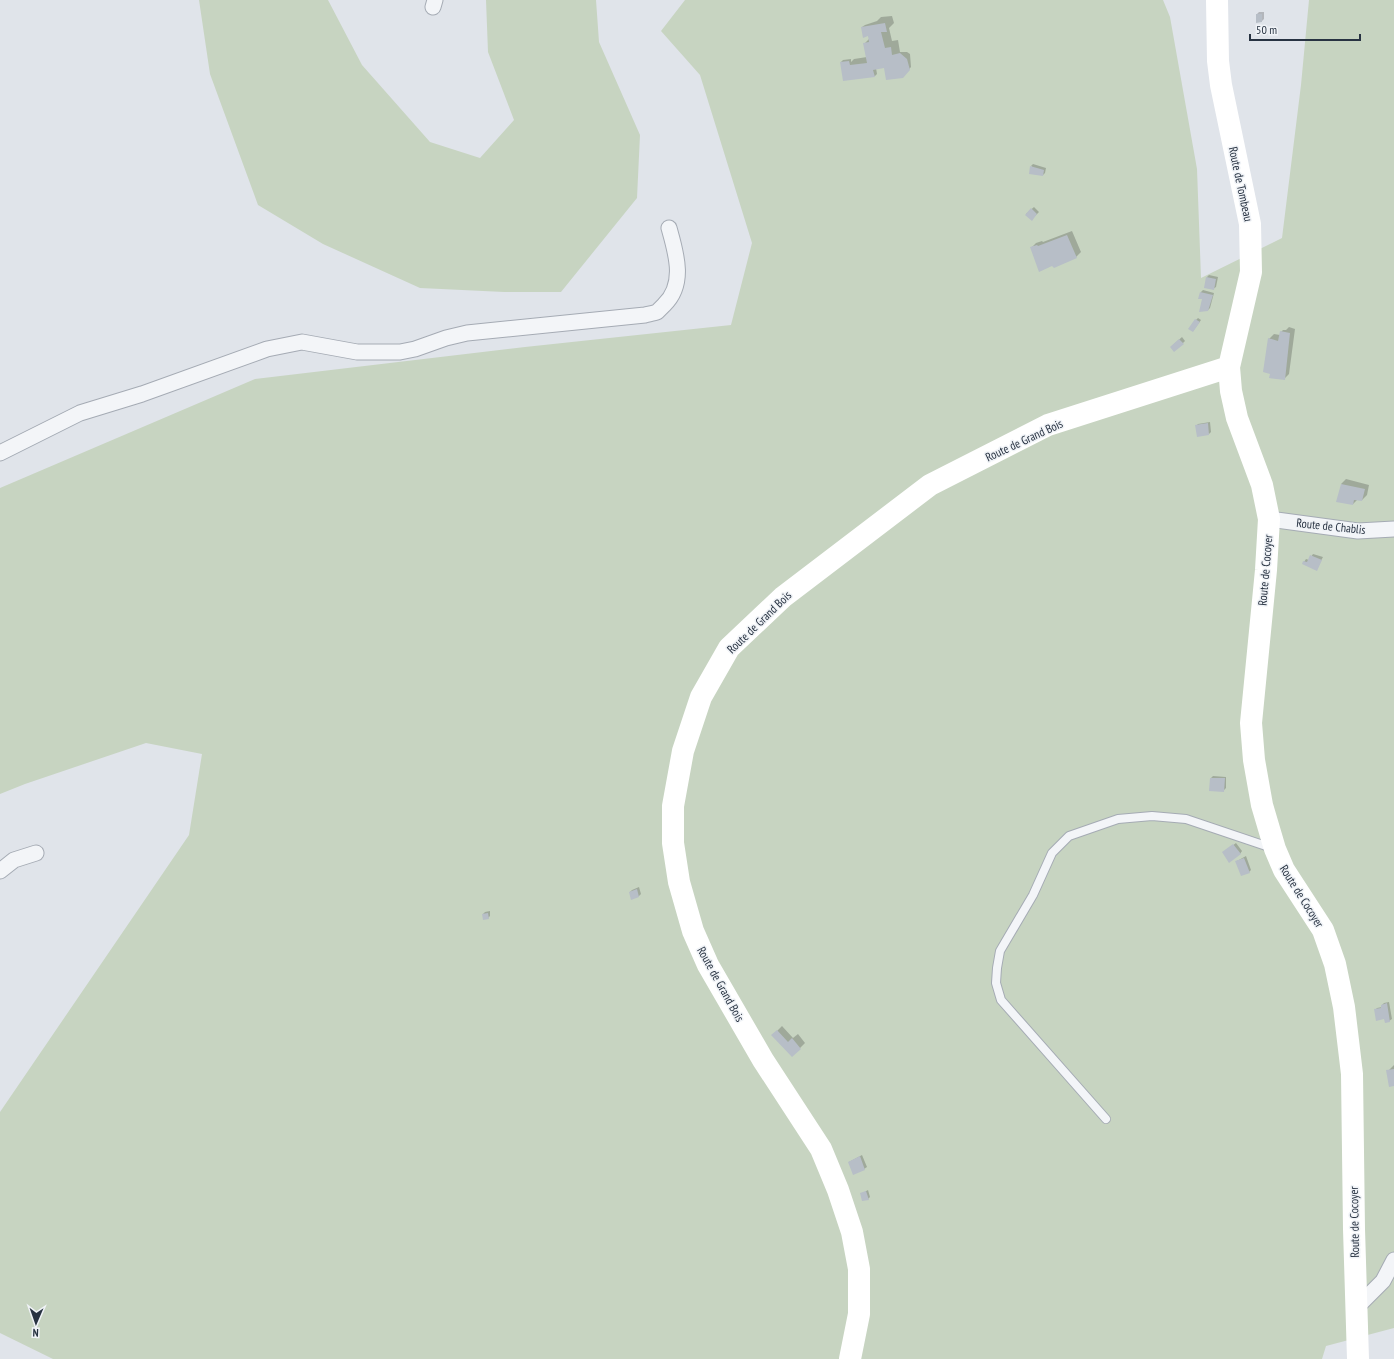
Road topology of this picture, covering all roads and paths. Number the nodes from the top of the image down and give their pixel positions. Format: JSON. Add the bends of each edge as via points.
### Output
{"nodes":[{"id":1,"x":1217,"y":0,"type":"edge"},
{"id":2,"x":669,"y":228,"type":"dead end"},
{"id":3,"x":1230,"y":367,"type":"junction"},
{"id":4,"x":0,"y":453,"type":"edge"},
{"id":5,"x":1269,"y":519,"type":"junction"},
{"id":6,"x":1394,"y":529,"type":"edge"},
{"id":7,"x":1275,"y":849,"type":"junction"},
{"id":8,"x":36,"y":853,"type":"dead end"},
{"id":9,"x":0,"y":871,"type":"edge"},
{"id":10,"x":1106,"y":1119,"type":"dead end"},
{"id":11,"x":1394,"y":1260,"type":"edge"},
{"id":12,"x":1356,"y":1308,"type":"junction"},
{"id":13,"x":850,"y":1359,"type":"edge"},
{"id":14,"x":1358,"y":1359,"type":"edge"}],
"edges":[{"from":1,"to":3,"type":"main road","name":"Route de Tombeau","via":[[1221,85],[1250,224],[1250,272]]},
{"from":2,"to":4,"type":"street","via":[[675,252],[677,278],[671,299],[657,312],[467,333],[400,352],[357,352],[302,342],[267,349],[142,394],[80,413]]},
{"from":3,"to":5,"type":"main road","name":"Route de Cocoyer","via":[[1230,390],[1237,418],[1262,485]]},
{"from":3,"to":13,"type":"main road","name":"Route de Grand Bois","via":[[1048,426],[930,486],[783,597],[729,648],[702,697],[682,751],[673,806],[673,843],[679,882],[693,931],[708,965],[821,1149],[838,1190],[852,1232],[859,1269],[859,1314]]},
{"from":5,"to":6,"type":"street","name":"Route de Chablis","via":[[1358,532]]},
{"from":5,"to":7,"type":"main road","name":"Route de Cocoyer","via":[[1251,724],[1262,805]]},
{"from":7,"to":10,"type":"lane","via":[[1186,819],[1152,816],[1118,819],[1069,836],[1052,853],[1033,895],[1000,951],[996,984],[1001,1000]]},
{"from":7,"to":12,"type":"main road","name":"Route de Cocoyer","via":[[1284,870],[1323,930],[1335,964],[1344,1007],[1352,1074]]},
{"from":8,"to":9,"type":"street","via":[[14,860]]},
{"from":11,"to":12,"type":"street","via":[[1383,1281]]},
{"from":12,"to":14,"type":"main road","name":"Route de Cocoyer"}]}
